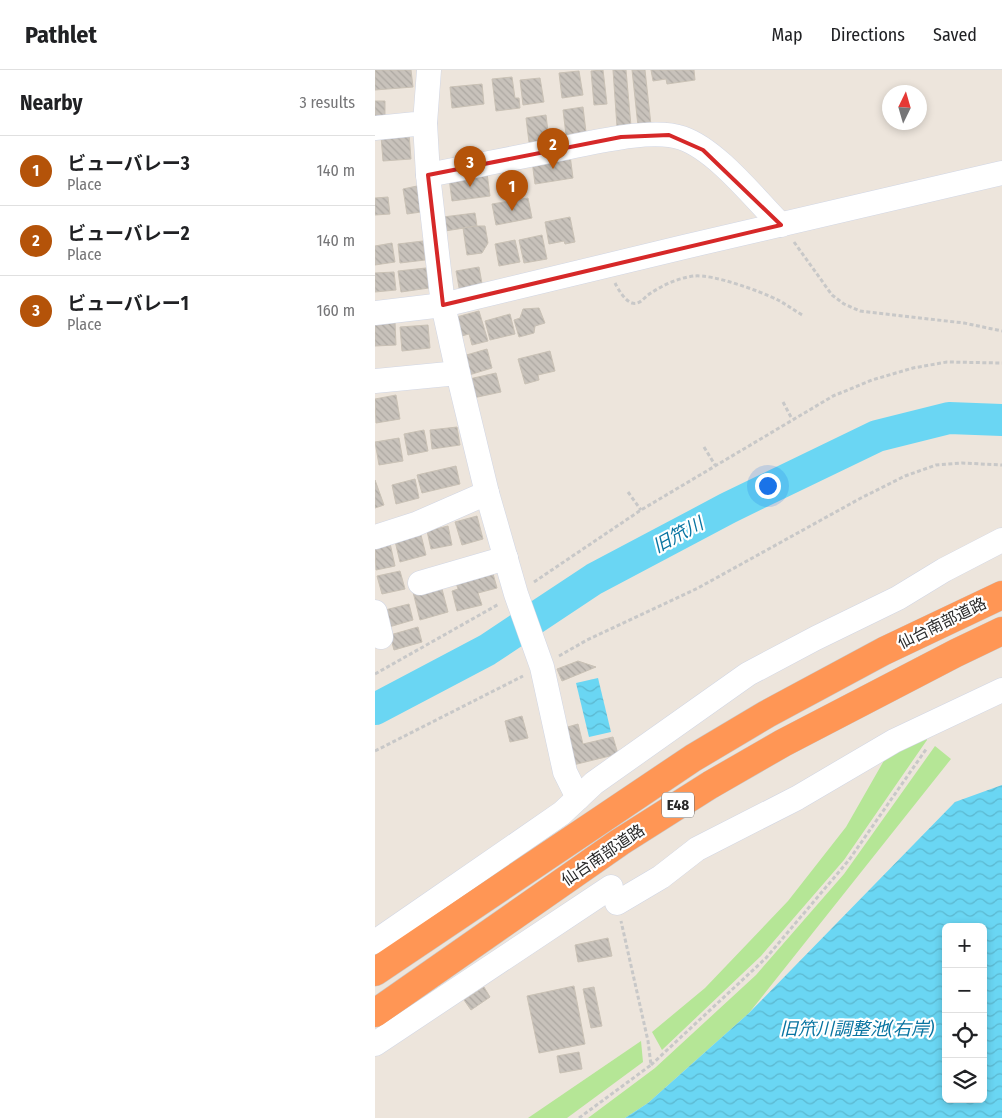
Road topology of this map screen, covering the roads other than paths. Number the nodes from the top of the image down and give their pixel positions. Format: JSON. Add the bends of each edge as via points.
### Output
{"nodes":[{"id":1,"x":429,"y":70,"type":"edge"},
{"id":2,"x":425,"y":123,"type":"junction"},
{"id":3,"x":375,"y":128,"type":"edge"},
{"id":4,"x":1002,"y":173,"type":"edge"},
{"id":5,"x":428,"y":175,"type":"junction"},
{"id":6,"x":781,"y":225,"type":"junction"},
{"id":7,"x":443,"y":305,"type":"junction"},
{"id":8,"x":375,"y":313,"type":"edge"},
{"id":9,"x":458,"y":372,"type":"junction"},
{"id":10,"x":375,"y":381,"type":"edge"},
{"id":11,"x":487,"y":493,"type":"junction"},
{"id":12,"x":375,"y":537,"type":"edge"},
{"id":13,"x":1002,"y":540,"type":"edge"},
{"id":14,"x":505,"y":558,"type":"junction"},
{"id":15,"x":420,"y":583,"type":"dead end"},
{"id":16,"x":1002,"y":594,"type":"edge"},
{"id":17,"x":379,"y":606,"type":"edge"},
{"id":18,"x":1002,"y":632,"type":"edge"},
{"id":19,"x":381,"y":637,"type":"dead end"},
{"id":20,"x":1002,"y":690,"type":"edge"},
{"id":21,"x":579,"y":798,"type":"junction"},
{"id":22,"x":375,"y":942,"type":"edge"},
{"id":23,"x":375,"y":972,"type":"edge"},
{"id":24,"x":375,"y":1013,"type":"edge"},
{"id":25,"x":375,"y":1044,"type":"edge"}],
"edges":[{"from":1,"to":2,"type":"street"},
{"from":2,"to":3,"type":"street"},
{"from":2,"to":5,"type":"street"},
{"from":4,"to":6,"type":"street"},
{"from":5,"to":6,"type":"street","via":[[621,137],[669,134],[703,150],[735,177]]},
{"from":5,"to":7,"type":"street"},
{"from":6,"to":7,"type":"street"},
{"from":7,"to":8,"type":"street"},
{"from":7,"to":9,"type":"street"},
{"from":9,"to":10,"type":"street"},
{"from":9,"to":11,"type":"street"},
{"from":11,"to":12,"type":"street","via":[[416,524]]},
{"from":11,"to":14,"type":"street"},
{"from":13,"to":21,"type":"street","via":[[898,598],[747,674],[594,783]]},
{"from":14,"to":15,"type":"street"},
{"from":14,"to":21,"type":"street","via":[[541,662],[565,772]]},
{"from":16,"to":23,"type":"highway","name":"仙台南部道路","number":"E48","via":[[885,651],[693,758]]},
{"from":17,"to":19,"type":"street"},
{"from":18,"to":24,"type":"highway","name":"仙台南部道路","number":"E48","via":[[783,743],[711,785],[620,842]]},
{"from":20,"to":25,"type":"street","via":[[894,741],[797,798],[697,849],[661,877],[614,895]]},
{"from":21,"to":22,"type":"street"}]}
